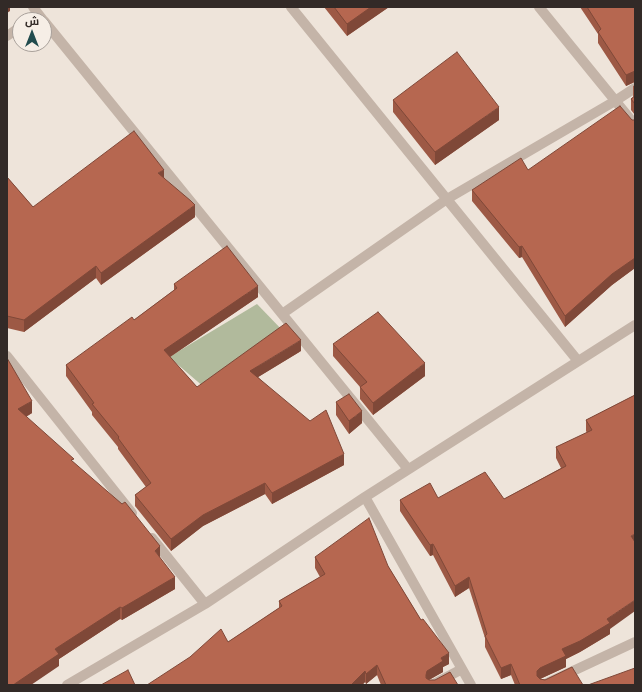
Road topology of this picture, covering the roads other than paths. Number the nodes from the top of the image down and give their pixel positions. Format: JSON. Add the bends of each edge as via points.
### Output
{"nodes":[{"id":1,"x":291,"y":7,"type":"edge"},
{"id":2,"x":539,"y":7,"type":"edge"},
{"id":3,"x":52,"y":30,"type":"edge"},
{"id":4,"x":635,"y":88,"type":"edge"},
{"id":5,"x":615,"y":101,"type":"junction"},
{"id":6,"x":635,"y":125,"type":"edge"},
{"id":7,"x":447,"y":199,"type":"junction"},
{"id":8,"x":282,"y":314,"type":"junction"},
{"id":9,"x":635,"y":325,"type":"edge"},
{"id":10,"x":7,"y":356,"type":"edge"},
{"id":11,"x":578,"y":361,"type":"junction"},
{"id":12,"x":408,"y":469,"type":"junction"},
{"id":13,"x":365,"y":497,"type":"junction"},
{"id":14,"x":205,"y":604,"type":"junction"},
{"id":15,"x":635,"y":642,"type":"edge"},
{"id":16,"x":462,"y":669,"type":"junction"},
{"id":17,"x":68,"y":685,"type":"edge"},
{"id":18,"x":432,"y":685,"type":"edge"},
{"id":19,"x":471,"y":685,"type":"edge"},
{"id":20,"x":543,"y":685,"type":"edge"}],
"edges":[{"from":1,"to":7,"type":"street"},
{"from":2,"to":5,"type":"street"},
{"from":3,"to":8,"type":"street"},
{"from":4,"to":5,"type":"street"},
{"from":5,"to":6,"type":"street"},
{"from":5,"to":7,"type":"street"},
{"from":7,"to":8,"type":"street"},
{"from":7,"to":11,"type":"street"},
{"from":8,"to":12,"type":"street"},
{"from":9,"to":11,"type":"street"},
{"from":10,"to":14,"type":"street"},
{"from":11,"to":12,"type":"street"},
{"from":12,"to":13,"type":"street"},
{"from":13,"to":14,"type":"street"},
{"from":13,"to":16,"type":"street"},
{"from":14,"to":17,"type":"street"},
{"from":15,"to":20,"type":"street"},
{"from":16,"to":18,"type":"street"},
{"from":16,"to":19,"type":"street"}]}
